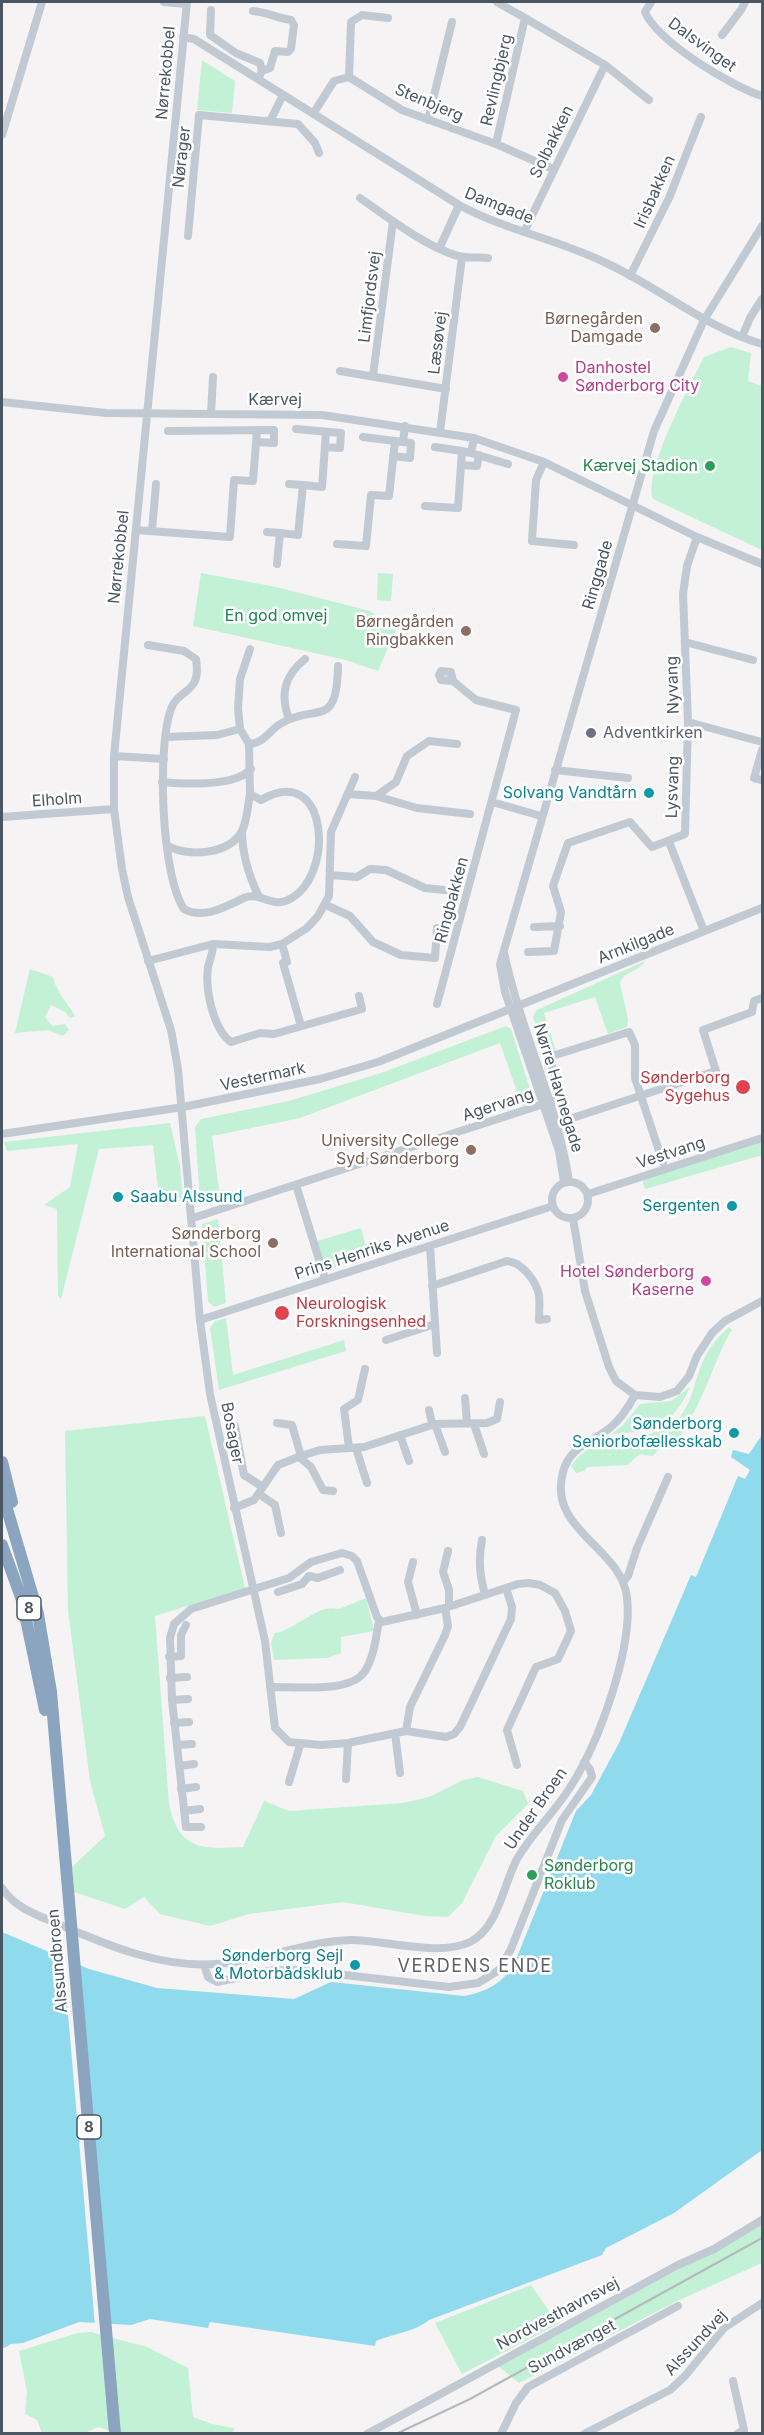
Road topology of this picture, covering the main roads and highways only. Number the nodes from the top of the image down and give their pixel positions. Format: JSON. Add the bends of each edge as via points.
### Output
{"nodes":[{"id":1,"x":2,"y":1462,"type":"edge"},
{"id":2,"x":2,"y":1492,"type":"edge"},
{"id":3,"x":2,"y":1509,"type":"edge"},
{"id":4,"x":2,"y":1545,"type":"edge"},
{"id":5,"x":38,"y":1614,"type":"junction"},
{"id":6,"x":45,"y":1710,"type":"junction"},
{"id":7,"x":59,"y":1821,"type":"junction"},
{"id":8,"x":108,"y":2433,"type":"edge"},
{"id":9,"x":115,"y":2433,"type":"edge"}],
"edges":[{"from":1,"to":5,"type":"highway"},
{"from":2,"to":5,"type":"highway","name":"Alssundbroen","number":"8"},
{"from":3,"to":6,"type":"highway","name":"Alssundbroen","number":"8","via":[[31,1615]]},
{"from":4,"to":6,"type":"highway","via":[[22,1600]]},
{"from":5,"to":7,"type":"highway","name":"Alssundbroen","number":"8","via":[[51,1692]]},
{"from":6,"to":7,"type":"highway","name":"Alssundbroen","number":"8"},
{"from":7,"to":8,"type":"highway","name":"Alssundbroen","number":"8"},
{"from":7,"to":9,"type":"highway","name":"Alssundbroen","number":"8"}]}
